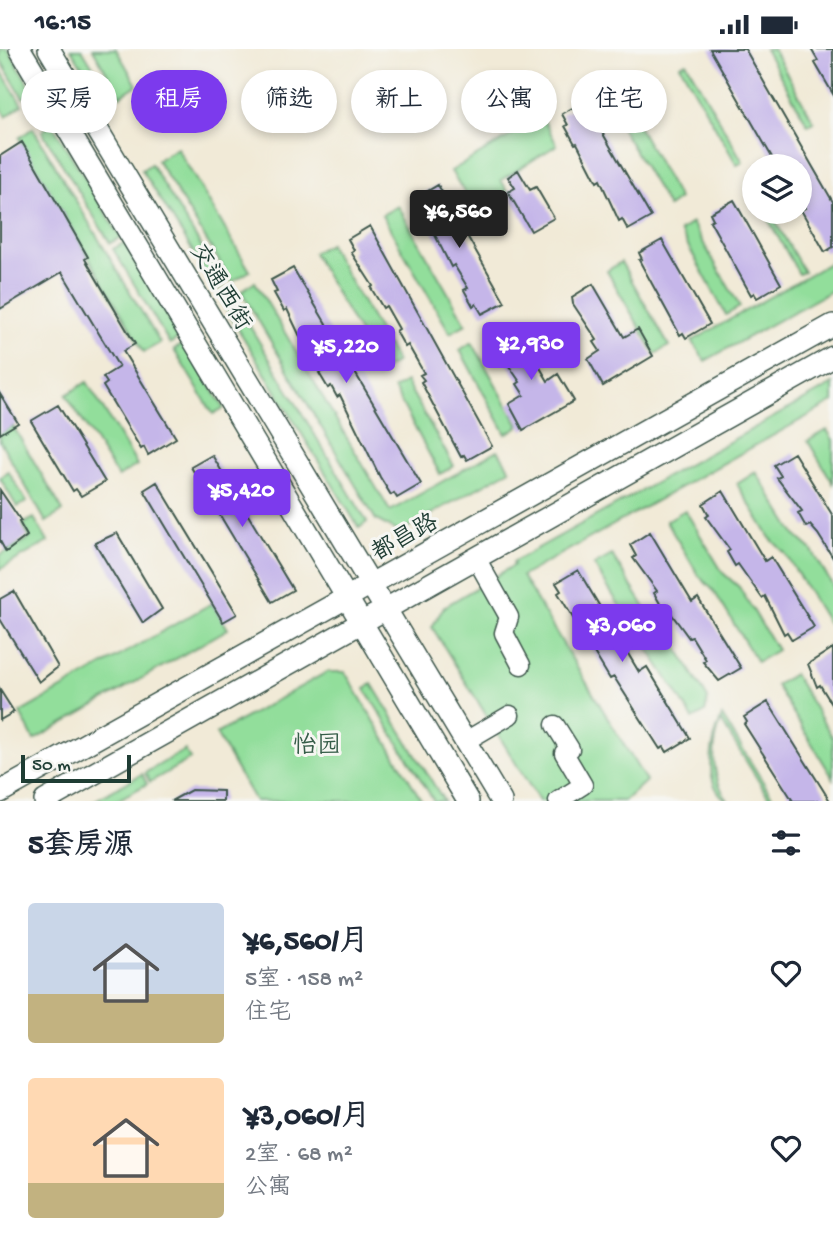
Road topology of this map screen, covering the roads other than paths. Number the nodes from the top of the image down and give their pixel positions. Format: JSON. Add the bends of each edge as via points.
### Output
{"nodes":[{"id":1,"x":20,"y":49,"type":"edge"},
{"id":2,"x":49,"y":49,"type":"edge"},
{"id":3,"x":833,"y":325,"type":"edge"},
{"id":4,"x":833,"y":357,"type":"edge"},
{"id":5,"x":476,"y":558,"type":"junction"},
{"id":6,"x":370,"y":585,"type":"junction"},
{"id":7,"x":347,"y":598,"type":"junction"},
{"id":8,"x":385,"y":609,"type":"junction"},
{"id":9,"x":362,"y":622,"type":"junction"},
{"id":10,"x":521,"y":665,"type":"dead end"},
{"id":11,"x":510,"y":715,"type":"dead end"},
{"id":12,"x":555,"y":725,"type":"dead end"},
{"id":13,"x":464,"y":742,"type":"junction"},
{"id":14,"x":0,"y":792,"type":"edge"},
{"id":15,"x":45,"y":801,"type":"edge"},
{"id":16,"x":468,"y":801,"type":"edge"},
{"id":17,"x":501,"y":801,"type":"edge"},
{"id":18,"x":558,"y":801,"type":"edge"}],
"edges":[{"from":1,"to":7,"type":"main road"},
{"from":2,"to":6,"type":"main road","name":"交通西街"},
{"from":3,"to":6,"type":"main road","name":"都昌路"},
{"from":4,"to":5,"type":"main road"},
{"from":5,"to":8,"type":"main road"},
{"from":5,"to":10,"type":"street","via":[[509,617],[504,633]]},
{"from":6,"to":7,"type":"main road","name":"都昌路"},
{"from":6,"to":8,"type":"main road","name":"交通西街"},
{"from":7,"to":9,"type":"main road"},
{"from":7,"to":14,"type":"main road","name":"都昌路"},
{"from":8,"to":9,"type":"main road"},
{"from":8,"to":13,"type":"main road","name":"交通西街"},
{"from":9,"to":15,"type":"main road"},
{"from":9,"to":16,"type":"main road"},
{"from":11,"to":13,"type":"street"},
{"from":12,"to":18,"type":"street","via":[[570,750],[564,753],[583,785]]},
{"from":13,"to":17,"type":"main road","name":"交通西街"}]}
